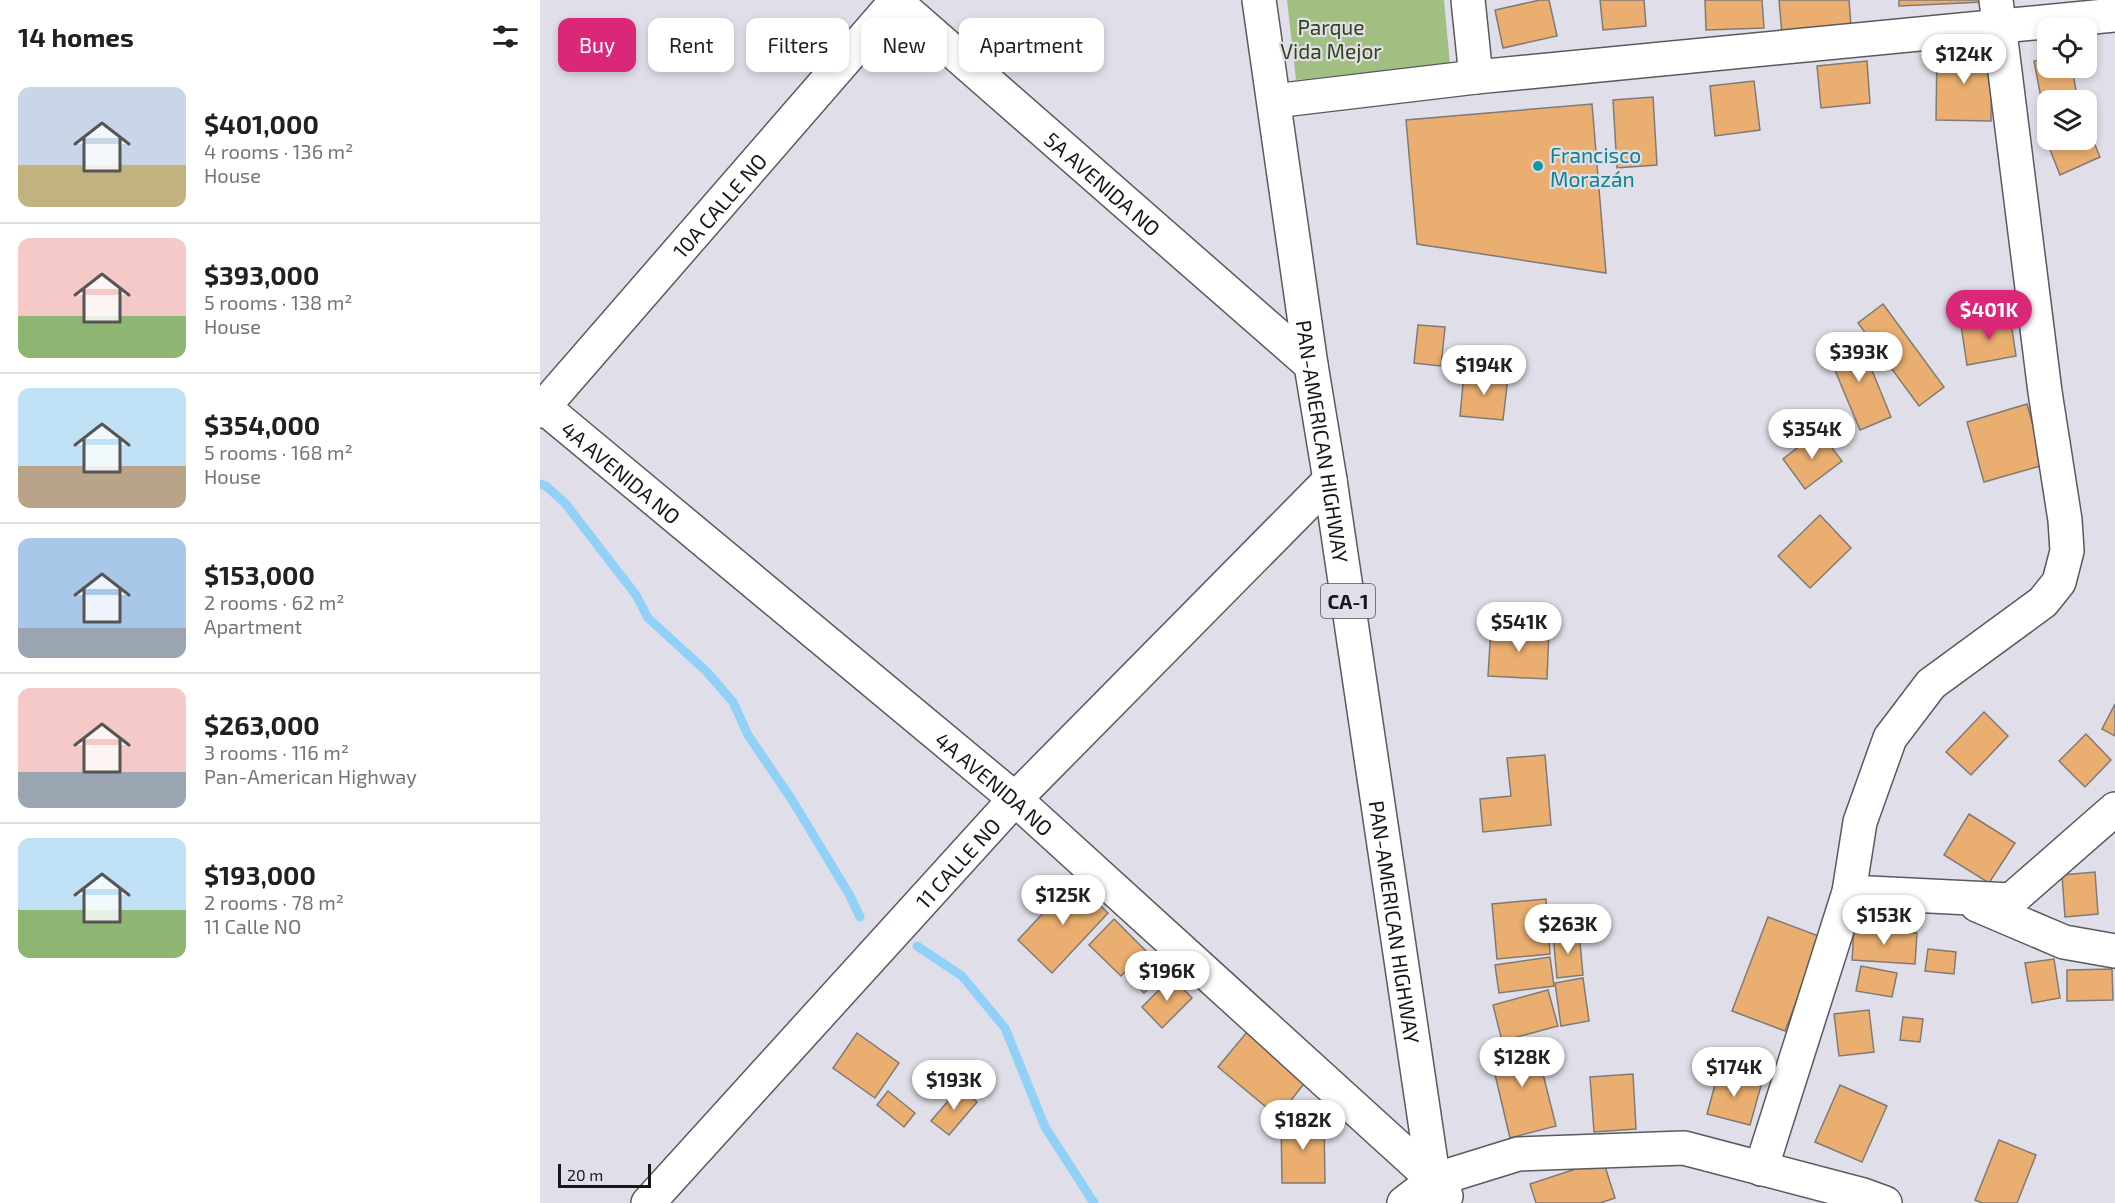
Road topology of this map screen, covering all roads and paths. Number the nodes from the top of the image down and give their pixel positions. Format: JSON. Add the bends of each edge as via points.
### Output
{"nodes":[{"id":1,"x":1260,"y":0,"type":"edge"},
{"id":2,"x":1468,"y":0,"type":"edge"},
{"id":3,"x":896,"y":1,"type":"edge"},
{"id":4,"x":1998,"y":14,"type":"edge"},
{"id":5,"x":2115,"y":15,"type":"edge"},
{"id":6,"x":1476,"y":77,"type":"junction"},
{"id":7,"x":1274,"y":100,"type":"junction"},
{"id":8,"x":1311,"y":365,"type":"junction"},
{"id":9,"x":541,"y":407,"type":"edge"},
{"id":10,"x":1330,"y":480,"type":"junction"},
{"id":11,"x":1015,"y":799,"type":"junction"},
{"id":12,"x":2115,"y":809,"type":"edge"},
{"id":13,"x":1849,"y":892,"type":"junction"},
{"id":14,"x":1959,"y":898,"type":"junction"},
{"id":15,"x":2114,"y":952,"type":"edge"},
{"id":16,"x":1761,"y":1169,"type":"junction"},
{"id":17,"x":1441,"y":1195,"type":"edge"},
{"id":18,"x":648,"y":1203,"type":"edge"},
{"id":19,"x":1404,"y":1203,"type":"edge"},
{"id":20,"x":1885,"y":1203,"type":"edge"}],
"edges":[{"from":1,"to":7,"type":"main road","name":"PAN-AMERICAN HIGHWAY","number":"CA-1"},
{"from":2,"to":6,"type":"main road"},
{"from":3,"to":8,"type":"main road","name":"5A AVENIDA NO"},
{"from":3,"to":9,"type":"main road","name":"10A CALLE NO"},
{"from":4,"to":5,"type":"main road"},
{"from":4,"to":6,"type":"main road"},
{"from":4,"to":13,"type":"main road","via":[[2067,551],[2059,582],[2043,602],[1931,684],[1890,738],[1860,822]]},
{"from":6,"to":7,"type":"main road"},
{"from":7,"to":8,"type":"main road","name":"PAN-AMERICAN HIGHWAY","number":"CA-1"},
{"from":8,"to":10,"type":"main road","name":"PAN-AMERICAN HIGHWAY","number":"CA-1"},
{"from":9,"to":11,"type":"main road","name":"4A AVENIDA NO"},
{"from":10,"to":11,"type":"main road","name":"11 CALLE NO"},
{"from":10,"to":17,"type":"main road","name":"PAN-AMERICAN HIGHWAY","number":"CA-1"},
{"from":11,"to":17,"type":"main road","name":"4A AVENIDA NO"},
{"from":11,"to":18,"type":"main road","name":"11 CALLE NO"},
{"from":12,"to":14,"type":"main road","via":[[2011,900]]},
{"from":13,"to":14,"type":"main road"},
{"from":13,"to":16,"type":"main road"},
{"from":14,"to":15,"type":"main road","via":[[2064,942]]},
{"from":16,"to":17,"type":"main road","via":[[1684,1148],[1518,1154]]},
{"from":16,"to":20,"type":"main road"},
{"from":17,"to":19,"type":"main road"}]}
